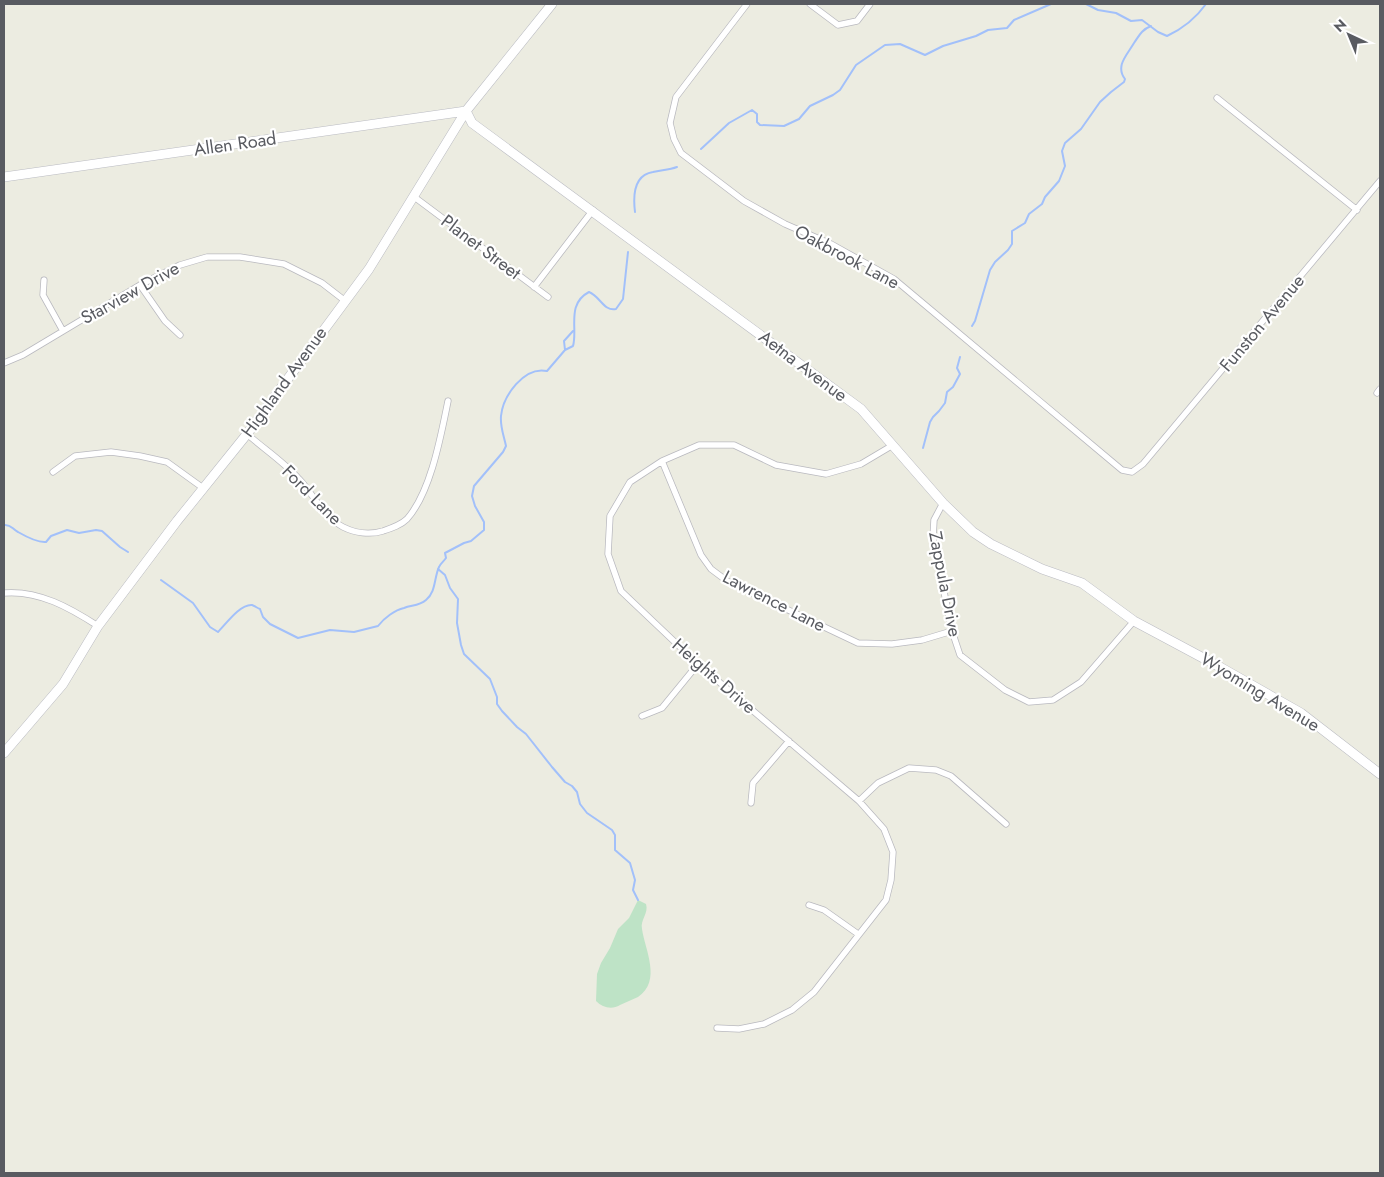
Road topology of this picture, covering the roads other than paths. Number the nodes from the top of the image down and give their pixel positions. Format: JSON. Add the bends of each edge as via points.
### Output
{"nodes":[{"id":1,"x":552,"y":4,"type":"edge"},
{"id":2,"x":747,"y":4,"type":"edge"},
{"id":3,"x":810,"y":4,"type":"edge"},
{"id":4,"x":870,"y":4,"type":"edge"},
{"id":5,"x":1218,"y":98,"type":"dead end"},
{"id":6,"x":466,"y":111,"type":"junction"},
{"id":7,"x":4,"y":177,"type":"edge"},
{"id":8,"x":1380,"y":182,"type":"edge"},
{"id":9,"x":413,"y":196,"type":"junction"},
{"id":10,"x":593,"y":210,"type":"junction"},
{"id":11,"x":1357,"y":210,"type":"junction"},
{"id":12,"x":44,"y":280,"type":"dead end"},
{"id":13,"x":140,"y":285,"type":"junction"},
{"id":14,"x":534,"y":287,"type":"junction"},
{"id":15,"x":548,"y":297,"type":"dead end"},
{"id":16,"x":344,"y":300,"type":"junction"},
{"id":17,"x":63,"y":331,"type":"junction"},
{"id":18,"x":180,"y":335,"type":"dead end"},
{"id":19,"x":4,"y":363,"type":"edge"},
{"id":20,"x":448,"y":400,"type":"dead end"},
{"id":21,"x":246,"y":434,"type":"junction"},
{"id":22,"x":893,"y":445,"type":"junction"},
{"id":23,"x":662,"y":461,"type":"junction"},
{"id":24,"x":1143,"y":464,"type":"joint"},
{"id":25,"x":53,"y":472,"type":"dead end"},
{"id":26,"x":204,"y":488,"type":"junction"},
{"id":27,"x":943,"y":503,"type":"junction"},
{"id":28,"x":4,"y":593,"type":"edge"},
{"id":29,"x":1134,"y":621,"type":"junction"},
{"id":30,"x":98,"y":626,"type":"junction"},
{"id":31,"x":952,"y":631,"type":"junction"},
{"id":32,"x":698,"y":664,"type":"junction"},
{"id":33,"x":642,"y":716,"type":"dead end"},
{"id":34,"x":789,"y":740,"type":"junction"},
{"id":35,"x":4,"y":752,"type":"edge"},
{"id":36,"x":1380,"y":774,"type":"edge"},
{"id":37,"x":859,"y":801,"type":"junction"},
{"id":38,"x":751,"y":803,"type":"dead end"},
{"id":39,"x":1006,"y":824,"type":"dead end"},
{"id":40,"x":809,"y":905,"type":"dead end"},
{"id":41,"x":858,"y":934,"type":"junction"},
{"id":42,"x":717,"y":1028,"type":"dead end"}],
"edges":[{"from":1,"to":6,"type":"street","name":"Highland Avenue"},
{"from":2,"to":24,"type":"street","name":"Oakbrook Lane","via":[[676,97],[670,123],[681,153],[744,201],[894,279],[1122,470],[1132,472]]},
{"from":3,"to":4,"type":"street","via":[[838,25],[857,21]]},
{"from":5,"to":11,"type":"street"},
{"from":6,"to":7,"type":"street","name":"Allen Road"},
{"from":6,"to":9,"type":"street","name":"Highland Avenue"},
{"from":6,"to":10,"type":"street","name":"Aetna Avenue","via":[[472,123]]},
{"from":8,"to":11,"type":"street","name":"Funston Avenue"},
{"from":9,"to":14,"type":"street","name":"Planet Street"},
{"from":9,"to":16,"type":"street","name":"Highland Avenue","via":[[369,269]]},
{"from":10,"to":14,"type":"street"},
{"from":10,"to":22,"type":"street","name":"Aetna Avenue","via":[[861,410]]},
{"from":11,"to":24,"type":"street","name":"Funston Avenue"},
{"from":12,"to":17,"type":"street","via":[[43,295]]},
{"from":13,"to":16,"type":"street","name":"Starview Drive","via":[[180,264],[207,257],[240,257],[284,264],[322,283]]},
{"from":13,"to":17,"type":"street","name":"Starview Drive"},
{"from":13,"to":18,"type":"street","via":[[165,321]]},
{"from":14,"to":15,"type":"street","name":"Planet Street"},
{"from":16,"to":21,"type":"street","name":"Highland Avenue"},
{"from":17,"to":19,"type":"street","name":"Starview Drive"},
{"from":20,"to":21,"type":"street","name":"Ford Lane","via":[[441,436],[420,500],[406,520],[379,532],[364,533],[341,526],[321,507],[298,477]]},
{"from":21,"to":26,"type":"street","name":"Highland Avenue"},
{"from":22,"to":23,"type":"street","name":"Heights Drive","via":[[860,464],[826,474],[776,465],[734,445],[698,445]]},
{"from":22,"to":27,"type":"street","name":"Aetna Avenue"},
{"from":23,"to":31,"type":"street","name":"Lawrence Lane","via":[[701,555],[711,569],[727,581],[858,643],[892,644]]},
{"from":23,"to":32,"type":"street","name":"Heights Drive","via":[[630,482],[610,516],[608,554],[621,591]]},
{"from":25,"to":26,"type":"street","via":[[75,456],[111,452],[167,462]]},
{"from":26,"to":30,"type":"street","name":"Highland Avenue"},
{"from":27,"to":29,"type":"street","name":"Aetna Avenue","via":[[973,532],[991,544],[1082,583]]},
{"from":27,"to":31,"type":"street","name":"Zappula Drive","via":[[934,520],[932,538]]},
{"from":28,"to":30,"type":"street","via":[[52,600]]},
{"from":29,"to":31,"type":"street","name":"Zappula Drive","via":[[1081,682],[1053,700],[1029,702],[1005,690],[960,655]]},
{"from":29,"to":36,"type":"street","name":"Wyoming Avenue","via":[[1300,713]]},
{"from":30,"to":35,"type":"street","name":"Highland Avenue","via":[[63,684]]},
{"from":32,"to":33,"type":"street","via":[[662,708]]},
{"from":32,"to":34,"type":"street","name":"Heights Drive"},
{"from":34,"to":37,"type":"street","name":"Heights Drive"},
{"from":34,"to":38,"type":"street","via":[[753,783]]},
{"from":37,"to":39,"type":"street","via":[[878,783],[909,768],[936,770],[951,776]]},
{"from":37,"to":41,"type":"street","name":"Heights Drive","via":[[884,829],[893,852],[886,900]]},
{"from":40,"to":41,"type":"street","via":[[824,910]]},
{"from":41,"to":42,"type":"street","name":"Heights Drive","via":[[814,992],[792,1010],[764,1024],[739,1029]]}]}
